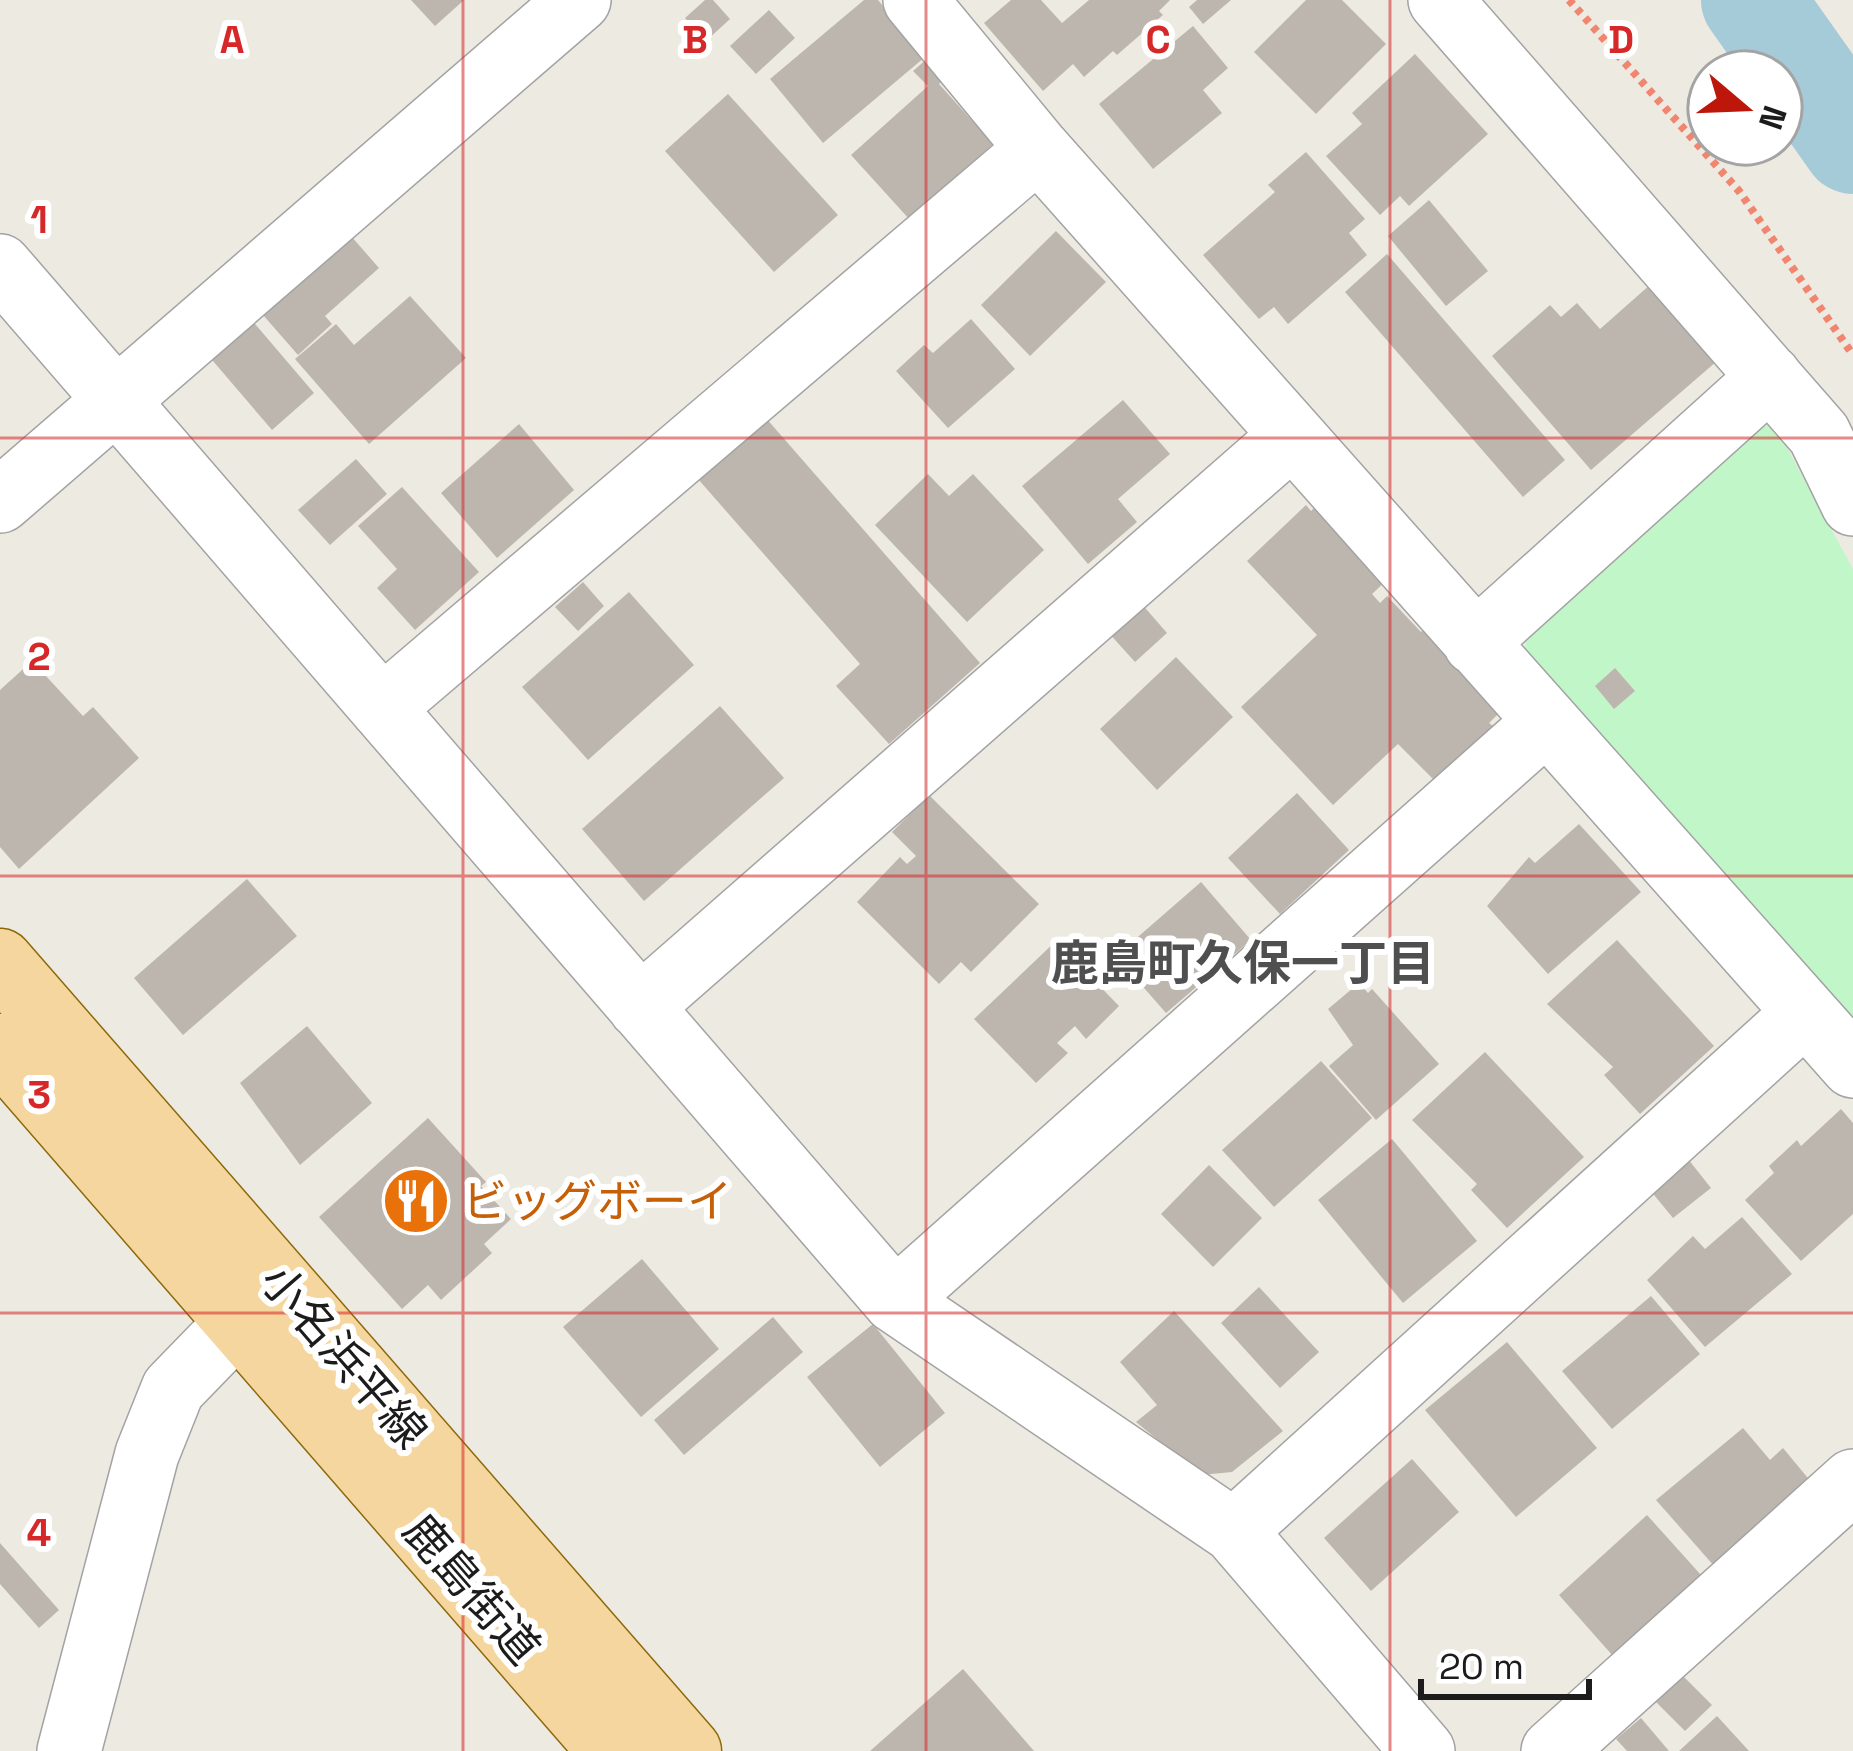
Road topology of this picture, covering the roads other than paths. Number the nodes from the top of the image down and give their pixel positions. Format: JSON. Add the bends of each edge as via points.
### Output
{"nodes":[{"id":1,"x":579,"y":0,"type":"edge"},
{"id":2,"x":916,"y":0,"type":"edge"},
{"id":3,"x":1440,"y":0,"type":"edge"},
{"id":4,"x":1038,"y":149,"type":"junction"},
{"id":5,"x":0,"y":266,"type":"edge"},
{"id":6,"x":1770,"y":377,"type":"junction"},
{"id":7,"x":116,"y":400,"type":"junction"},
{"id":8,"x":1292,"y":436,"type":"junction"},
{"id":9,"x":0,"y":501,"type":"edge"},
{"id":10,"x":1853,"y":504,"type":"edge"},
{"id":11,"x":1475,"y":643,"type":"junction"},
{"id":12,"x":382,"y":708,"type":"junction"},
{"id":13,"x":1546,"y":722,"type":"junction"},
{"id":14,"x":0,"y":962,"type":"edge"},
{"id":15,"x":640,"y":1006,"type":"junction"},
{"id":16,"x":1805,"y":1013,"type":"junction"},
{"id":17,"x":0,"y":1047,"type":"edge"},
{"id":18,"x":1853,"y":1066,"type":"edge"},
{"id":19,"x":895,"y":1301,"type":"junction"},
{"id":20,"x":240,"y":1320,"type":"junction"},
{"id":21,"x":1853,"y":1481,"type":"edge"},
{"id":22,"x":1234,"y":1532,"type":"junction"},
{"id":23,"x":69,"y":1751,"type":"edge"},
{"id":24,"x":612,"y":1751,"type":"edge"},
{"id":25,"x":688,"y":1751,"type":"edge"},
{"id":26,"x":1423,"y":1751,"type":"edge"},
{"id":27,"x":1552,"y":1751,"type":"edge"}],
"edges":[{"from":1,"to":7,"type":"street"},
{"from":2,"to":4,"type":"street"},
{"from":3,"to":6,"type":"street"},
{"from":4,"to":8,"type":"street"},
{"from":4,"to":12,"type":"street"},
{"from":5,"to":7,"type":"street"},
{"from":6,"to":10,"type":"street","via":[[1819,434]]},
{"from":6,"to":11,"type":"street"},
{"from":7,"to":9,"type":"street"},
{"from":7,"to":12,"type":"street"},
{"from":8,"to":11,"type":"street"},
{"from":8,"to":15,"type":"street"},
{"from":11,"to":13,"type":"street"},
{"from":12,"to":15,"type":"street"},
{"from":13,"to":16,"type":"street"},
{"from":13,"to":19,"type":"street"},
{"from":14,"to":25,"type":"main road","name":"小名浜平線"},
{"from":15,"to":19,"type":"street"},
{"from":16,"to":18,"type":"street"},
{"from":16,"to":22,"type":"street"},
{"from":17,"to":20,"type":"main road","name":"鹿島街道"},
{"from":19,"to":22,"type":"street"},
{"from":20,"to":23,"type":"street","via":[[173,1389],[147,1454]]},
{"from":20,"to":24,"type":"main road","name":"鹿島街道"},
{"from":21,"to":27,"type":"street"},
{"from":22,"to":26,"type":"street"}]}
